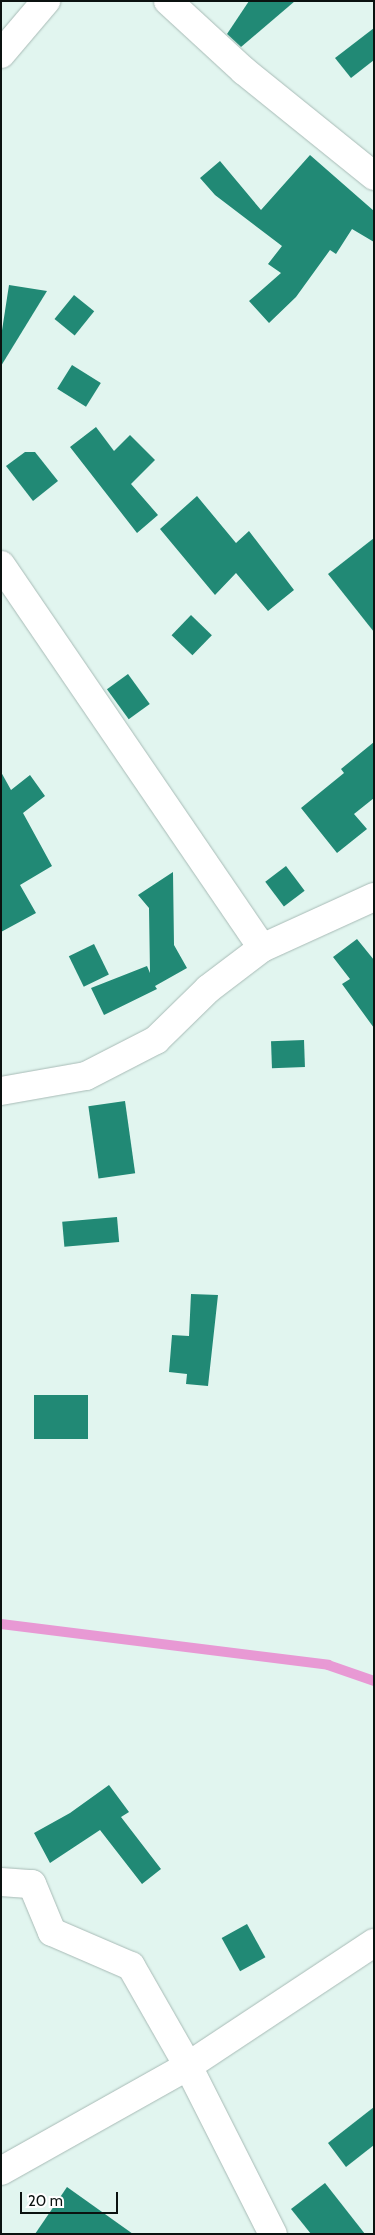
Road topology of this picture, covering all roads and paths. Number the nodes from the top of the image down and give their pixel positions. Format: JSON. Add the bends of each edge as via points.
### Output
{"nodes":[{"id":1,"x":46,"y":1,"type":"edge"},
{"id":2,"x":168,"y":1,"type":"edge"},
{"id":3,"x":1,"y":54,"type":"edge"},
{"id":4,"x":374,"y":176,"type":"edge"},
{"id":5,"x":1,"y":565,"type":"edge"},
{"id":6,"x":374,"y":897,"type":"edge"},
{"id":7,"x":262,"y":948,"type":"junction"},
{"id":8,"x":1,"y":1091,"type":"edge"},
{"id":9,"x":1,"y":1882,"type":"edge"},
{"id":10,"x":374,"y":1943,"type":"edge"},
{"id":11,"x":188,"y":2066,"type":"junction"},
{"id":12,"x":1,"y":2172,"type":"edge"},
{"id":13,"x":274,"y":2234,"type":"edge"}],
"edges":[{"from":1,"to":3,"type":"street"},
{"from":2,"to":4,"type":"street","via":[[244,71]]},
{"from":5,"to":7,"type":"street"},
{"from":6,"to":7,"type":"street"},
{"from":7,"to":8,"type":"street","via":[[208,989],[156,1040],[86,1076]]},
{"from":9,"to":11,"type":"street","via":[[32,1884],[52,1932],[131,1966]]},
{"from":10,"to":11,"type":"street"},
{"from":11,"to":12,"type":"street"},
{"from":11,"to":13,"type":"street"}]}
